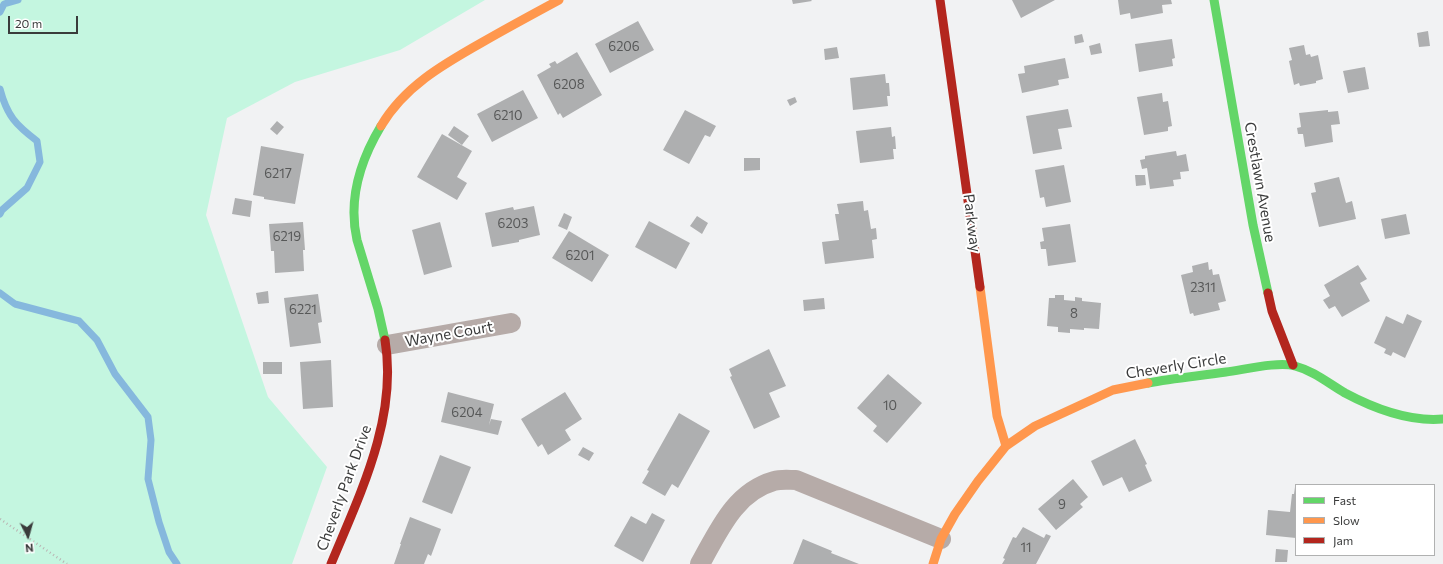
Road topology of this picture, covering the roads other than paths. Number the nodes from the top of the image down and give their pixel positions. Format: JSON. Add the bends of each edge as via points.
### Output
{"nodes":[{"id":1,"x":559,"y":0,"type":"edge"},
{"id":2,"x":940,"y":0,"type":"edge"},
{"id":3,"x":1214,"y":0,"type":"edge"},
{"id":4,"x":511,"y":323,"type":"dead end"},
{"id":5,"x":387,"y":345,"type":"junction"},
{"id":6,"x":1293,"y":365,"type":"junction"},
{"id":7,"x":1443,"y":419,"type":"edge"},
{"id":8,"x":1006,"y":446,"type":"junction"},
{"id":9,"x":941,"y":539,"type":"junction"},
{"id":10,"x":331,"y":564,"type":"edge"},
{"id":11,"x":700,"y":564,"type":"edge"},
{"id":12,"x":933,"y":564,"type":"edge"}],
"edges":[{"from":1,"to":5,"type":"street","name":"Cheverly Park Drive","via":[[429,73],[406,94],[368,146],[358,172],[354,198],[355,230]]},
{"from":2,"to":8,"type":"street","name":"Parkway","via":[[972,213],[996,416]]},
{"from":3,"to":6,"type":"street","name":"Crestlawn Avenue","via":[[1253,225],[1272,311]]},
{"from":4,"to":5,"type":"street","name":"Wayne Court"},
{"from":5,"to":10,"type":"street","name":"Cheverly Park Drive","via":[[388,374],[382,426],[362,486]]},
{"from":6,"to":7,"type":"street","name":"Cheverly Circle","via":[[1314,373],[1375,407],[1404,417]]},
{"from":6,"to":8,"type":"street","name":"Cheverly Circle","via":[[1173,378],[1113,390],[1035,426]]},
{"from":8,"to":9,"type":"street","name":"Cheverly Circle","via":[[966,498]]},
{"from":9,"to":11,"type":"street","via":[[796,480],[776,480],[753,490],[737,504]]},
{"from":9,"to":12,"type":"street","name":"Cheverly Circle"}]}
